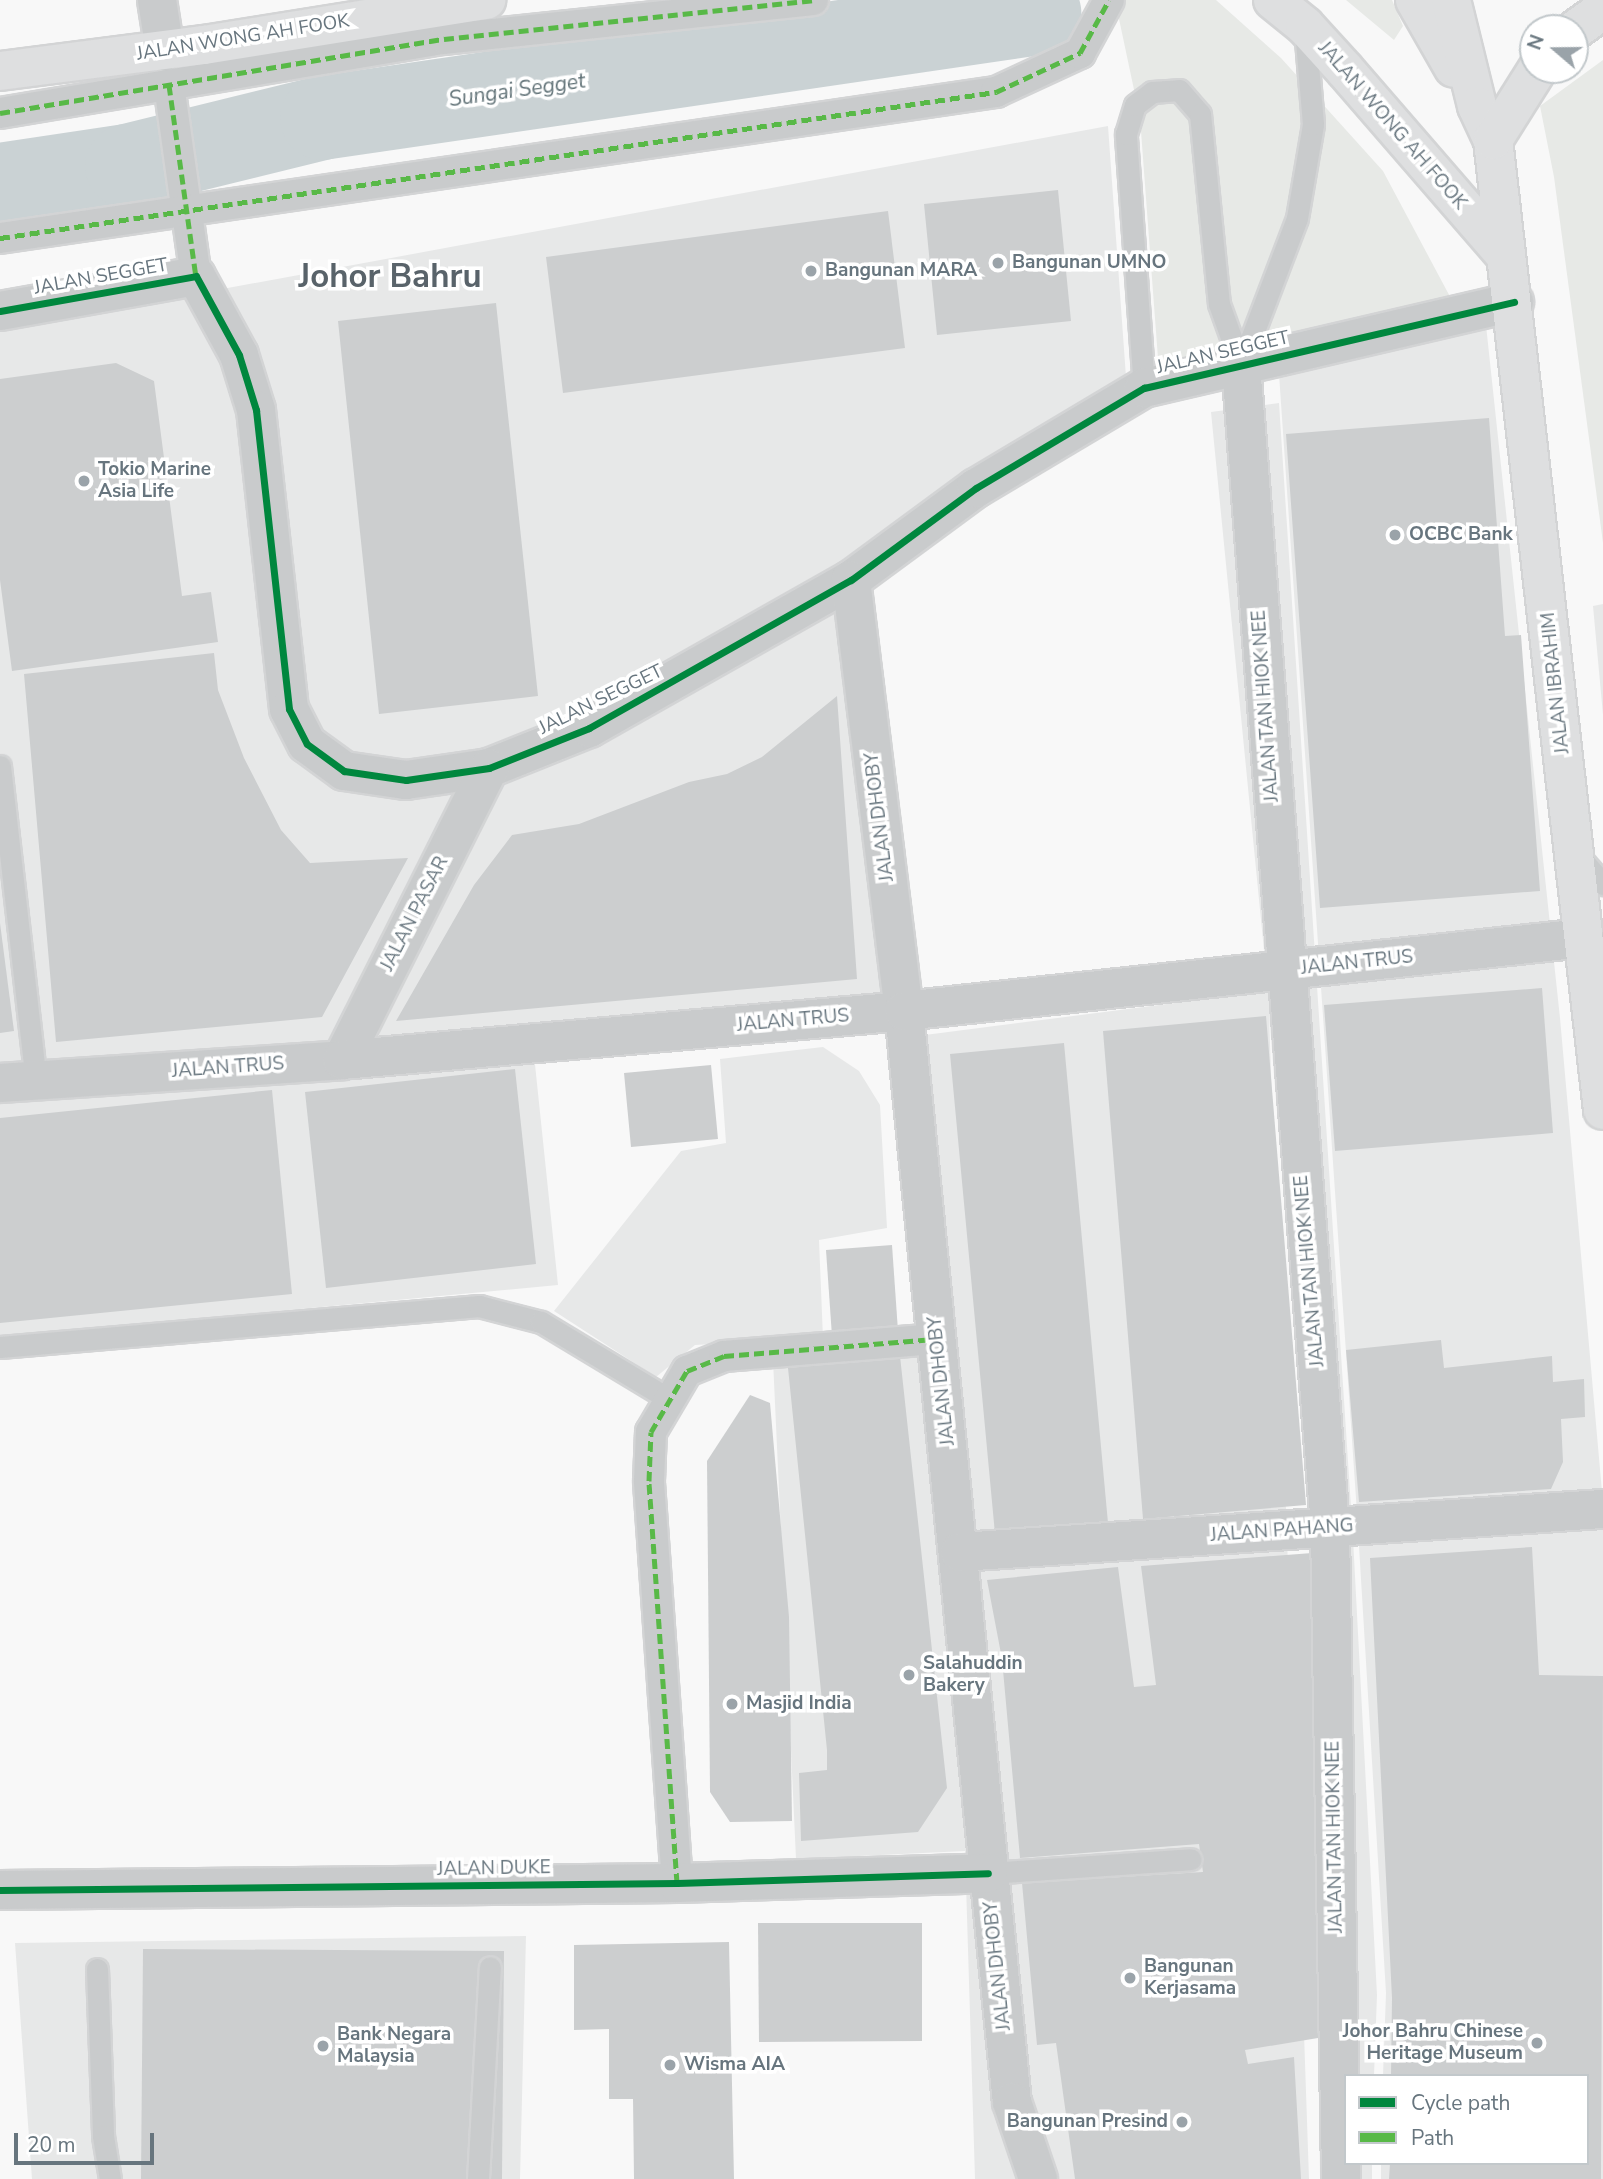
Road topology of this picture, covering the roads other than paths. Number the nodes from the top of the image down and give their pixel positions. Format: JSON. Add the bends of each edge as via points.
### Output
{"nodes":[{"id":1,"x":157,"y":0,"type":"edge"},
{"id":2,"x":486,"y":0,"type":"edge"},
{"id":3,"x":813,"y":0,"type":"edge"},
{"id":4,"x":1109,"y":0,"type":"edge"},
{"id":5,"x":1273,"y":0,"type":"edge"},
{"id":6,"x":1415,"y":0,"type":"edge"},
{"id":7,"x":1451,"y":0,"type":"edge"},
{"id":8,"x":1305,"y":26,"type":"junction"},
{"id":9,"x":167,"y":68,"type":"junction"},
{"id":10,"x":0,"y":71,"type":"edge"},
{"id":11,"x":1528,"y":84,"type":"edge"},
{"id":12,"x":1477,"y":106,"type":"junction"},
{"id":13,"x":0,"y":113,"type":"edge"},
{"id":14,"x":1493,"y":140,"type":"junction"},
{"id":15,"x":186,"y":202,"type":"junction"},
{"id":16,"x":0,"y":238,"type":"edge"},
{"id":17,"x":1506,"y":256,"type":"junction"},
{"id":18,"x":196,"y":276,"type":"junction"},
{"id":19,"x":1514,"y":302,"type":"junction"},
{"id":20,"x":0,"y":311,"type":"edge"},
{"id":21,"x":1241,"y":365,"type":"junction"},
{"id":22,"x":1144,"y":388,"type":"junction"},
{"id":23,"x":851,"y":580,"type":"junction"},
{"id":24,"x":0,"y":766,"type":"edge"},
{"id":25,"x":489,"y":768,"type":"junction"},
{"id":26,"x":4,"y":833,"type":"edge"},
{"id":27,"x":1575,"y":851,"type":"junction"},
{"id":28,"x":1603,"y":884,"type":"edge"},
{"id":29,"x":1584,"y":939,"type":"junction"},
{"id":30,"x":1285,"y":971,"type":"junction"},
{"id":31,"x":904,"y":1012,"type":"junction"},
{"id":32,"x":1599,"y":1028,"type":"edge"},
{"id":33,"x":342,"y":1060,"type":"junction"},
{"id":34,"x":18,"y":1082,"type":"edge"},
{"id":35,"x":1603,"y":1110,"type":"edge"},
{"id":36,"x":937,"y":1339,"type":"junction"},
{"id":37,"x":0,"y":1347,"type":"edge"},
{"id":38,"x":667,"y":1398,"type":"junction"},
{"id":39,"x":1603,"y":1509,"type":"edge"},
{"id":40,"x":1330,"y":1528,"type":"junction"},
{"id":41,"x":960,"y":1552,"type":"junction"},
{"id":42,"x":1191,"y":1859,"type":"dead end"},
{"id":43,"x":988,"y":1873,"type":"junction"},
{"id":44,"x":677,"y":1883,"type":"junction"},
{"id":45,"x":0,"y":1889,"type":"edge"},
{"id":46,"x":490,"y":1967,"type":"dead end"},
{"id":47,"x":97,"y":1969,"type":"dead end"},
{"id":48,"x":110,"y":2179,"type":"edge"},
{"id":49,"x":478,"y":2179,"type":"edge"},
{"id":50,"x":1038,"y":2179,"type":"edge"},
{"id":51,"x":1341,"y":2179,"type":"edge"}],
"edges":[{"from":1,"to":9,"type":"street"},
{"from":2,"to":9,"type":"main road","name":"JALAN WONG AH FOOK"},
{"from":3,"to":9,"type":"street","via":[[444,39],[209,75]]},
{"from":4,"to":15,"type":"street","via":[[1080,53],[996,92]]},
{"from":5,"to":8,"type":"main road","name":"JALAN WONG AH FOOK"},
{"from":6,"to":12,"type":"main road"},
{"from":7,"to":12,"type":"main road"},
{"from":8,"to":17,"type":"main road","name":"JALAN WONG AH FOOK"},
{"from":8,"to":21,"type":"lane","via":[[1313,124],[1297,218]]},
{"from":9,"to":10,"type":"main road","name":"JALAN WONG AH FOOK"},
{"from":9,"to":13,"type":"street"},
{"from":9,"to":15,"type":"street"},
{"from":11,"to":14,"type":"main road"},
{"from":12,"to":14,"type":"main road","name":"JALAN IBRAHIM"},
{"from":14,"to":17,"type":"main road","name":"JALAN IBRAHIM"},
{"from":15,"to":16,"type":"street"},
{"from":15,"to":18,"type":"street"},
{"from":17,"to":19,"type":"main road","name":"JALAN IBRAHIM"},
{"from":18,"to":20,"type":"street","name":"JALAN SEGGET"},
{"from":18,"to":25,"type":"street","name":"JALAN SEGGET","via":[[239,355],[256,410],[289,709],[307,744],[344,771],[406,780]]},
{"from":19,"to":21,"type":"street","name":"JALAN SEGGET"},
{"from":19,"to":27,"type":"main road","name":"JALAN IBRAHIM"},
{"from":21,"to":22,"type":"street","name":"JALAN SEGGET"},
{"from":21,"to":22,"type":"lane","via":[[1219,304],[1200,114],[1179,90],[1152,92],[1135,105],[1126,134]]},
{"from":21,"to":30,"type":"street","name":"JALAN TAN HIOK NEE"},
{"from":22,"to":23,"type":"street","name":"JALAN SEGGET","via":[[976,488]]},
{"from":23,"to":25,"type":"street","name":"JALAN SEGGET","via":[[589,728]]},
{"from":23,"to":31,"type":"street","name":"JALAN DHOBY"},
{"from":24,"to":26,"type":"lane"},
{"from":25,"to":33,"type":"street","name":"JALAN PASAR"},
{"from":26,"to":34,"type":"lane"},
{"from":27,"to":28,"type":"lane"},
{"from":27,"to":29,"type":"main road","name":"JALAN IBRAHIM"},
{"from":29,"to":30,"type":"street","name":"JALAN TRUS"},
{"from":29,"to":32,"type":"main road","name":"JALAN IBRAHIM"},
{"from":30,"to":31,"type":"street","name":"JALAN TRUS"},
{"from":30,"to":40,"type":"street","name":"JALAN TAN HIOK NEE"},
{"from":31,"to":33,"type":"street","name":"JALAN TRUS"},
{"from":31,"to":36,"type":"street","name":"JALAN DHOBY"},
{"from":32,"to":35,"type":"main road","name":"JALAN IBRAHIM"},
{"from":33,"to":34,"type":"street","name":"JALAN TRUS"},
{"from":36,"to":38,"type":"street","via":[[724,1356],[687,1371]]},
{"from":36,"to":41,"type":"street","name":"JALAN DHOBY"},
{"from":37,"to":38,"type":"lane","via":[[479,1306],[541,1322]]},
{"from":38,"to":44,"type":"street","via":[[651,1432],[649,1481]]},
{"from":39,"to":40,"type":"street","name":"JALAN PAHANG"},
{"from":40,"to":41,"type":"street","name":"JALAN PAHANG"},
{"from":40,"to":51,"type":"street","name":"JALAN TAN HIOK NEE"},
{"from":41,"to":43,"type":"street","name":"JALAN DHOBY"},
{"from":42,"to":43,"type":"lane"},
{"from":43,"to":44,"type":"street","name":"JALAN DUKE"},
{"from":43,"to":50,"type":"street","name":"JALAN DHOBY","via":[[1012,2102]]},
{"from":44,"to":45,"type":"street","name":"JALAN DUKE"},
{"from":46,"to":49,"type":"lane"},
{"from":47,"to":48,"type":"lane","via":[[103,2136]]}]}
